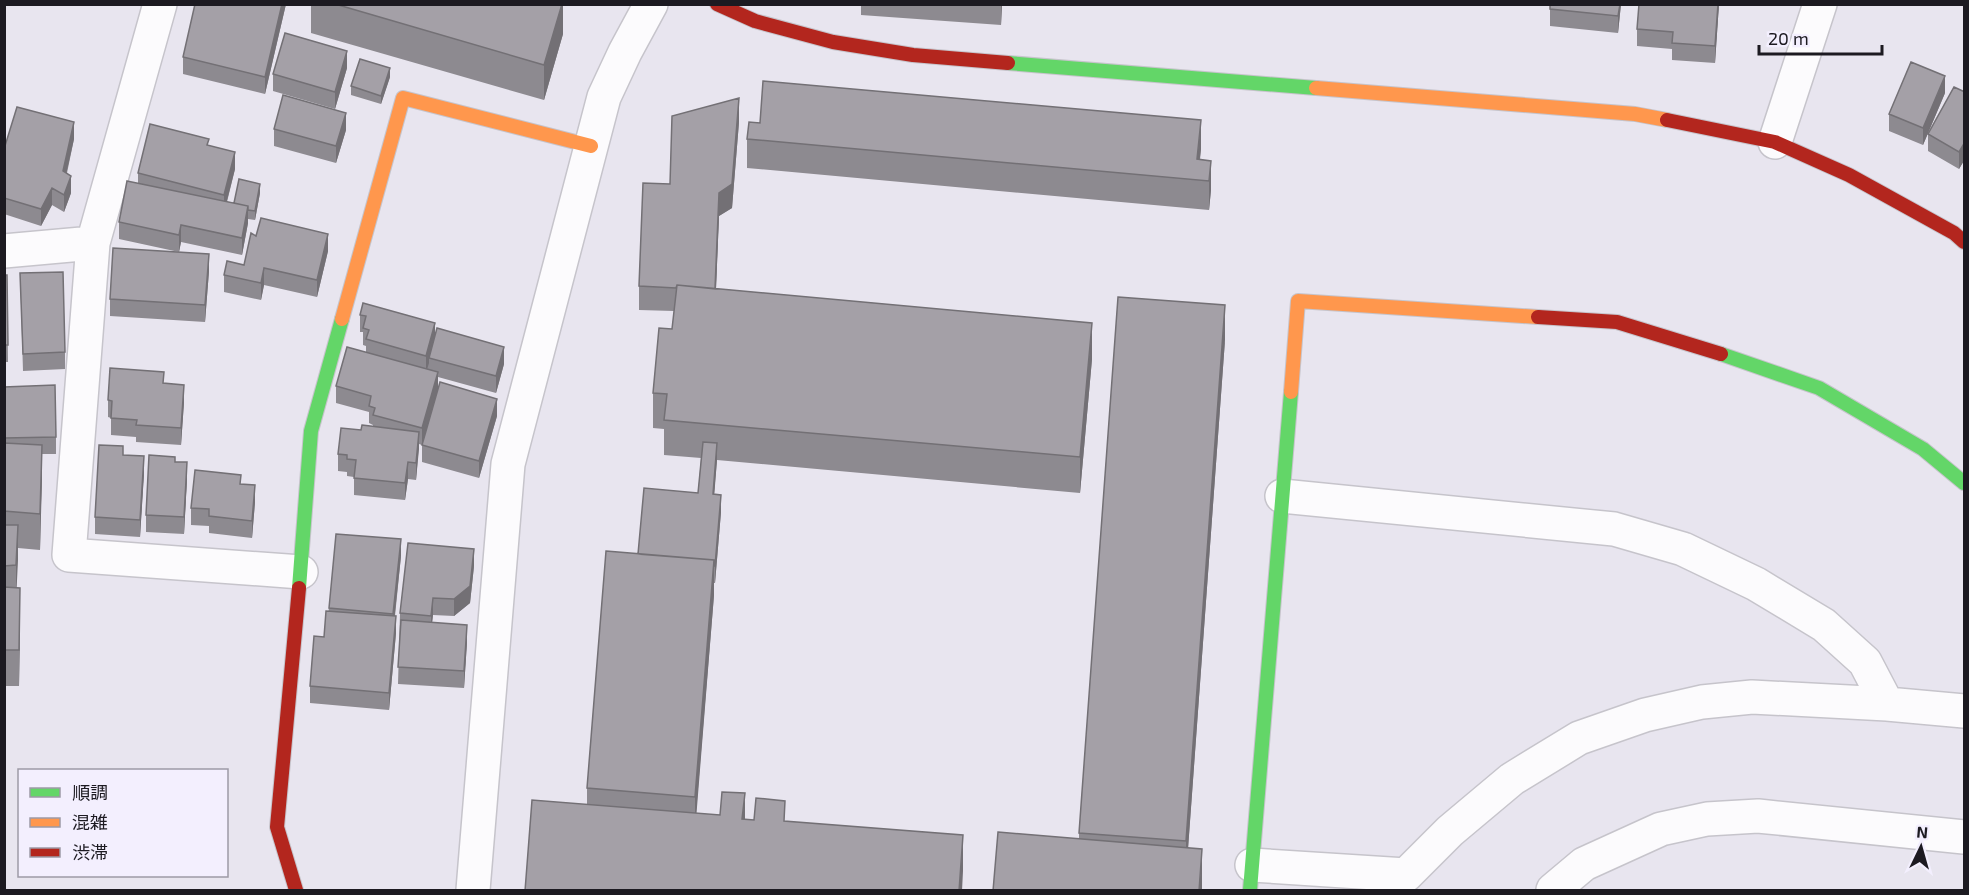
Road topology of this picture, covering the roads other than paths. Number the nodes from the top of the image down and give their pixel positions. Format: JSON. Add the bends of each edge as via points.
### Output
{"nodes":[{"id":1,"x":160,"y":4,"type":"edge"},
{"id":2,"x":651,"y":4,"type":"edge"},
{"id":3,"x":717,"y":4,"type":"edge"},
{"id":4,"x":1820,"y":4,"type":"edge"},
{"id":5,"x":1775,"y":142,"type":"junction"},
{"id":6,"x":591,"y":146,"type":"junction"},
{"id":7,"x":1965,"y":242,"type":"edge"},
{"id":8,"x":93,"y":243,"type":"junction"},
{"id":9,"x":4,"y":251,"type":"edge"},
{"id":10,"x":1965,"y":483,"type":"edge"},
{"id":11,"x":1282,"y":496,"type":"junction"},
{"id":12,"x":301,"y":572,"type":"junction"},
{"id":13,"x":1887,"y":704,"type":"junction"},
{"id":14,"x":1965,"y":711,"type":"edge"},
{"id":15,"x":1965,"y":837,"type":"edge"},
{"id":16,"x":1251,"y":878,"type":"edge"},
{"id":17,"x":296,"y":891,"type":"edge"},
{"id":18,"x":473,"y":891,"type":"edge"},
{"id":19,"x":1553,"y":891,"type":"edge"}],
"edges":[{"from":1,"to":8,"type":"street"},
{"from":2,"to":6,"type":"street","via":[[604,97]]},
{"from":3,"to":5,"type":"street","via":[[755,21],[832,42],[913,55],[1635,114]]},
{"from":4,"to":5,"type":"street"},
{"from":5,"to":7,"type":"street","via":[[1849,175]]},
{"from":6,"to":12,"type":"street","via":[[403,98],[311,431]]},
{"from":6,"to":18,"type":"street","via":[[508,464]]},
{"from":8,"to":9,"type":"street"},
{"from":8,"to":12,"type":"street","via":[[69,555]]},
{"from":10,"to":11,"type":"street","via":[[1923,449],[1819,388],[1617,322],[1298,301]]},
{"from":11,"to":13,"type":"street","via":[[1614,529],[1683,549],[1756,584],[1824,625],[1865,662]]},
{"from":11,"to":16,"type":"street"},
{"from":12,"to":17,"type":"street","via":[[277,827]]},
{"from":13,"to":14,"type":"street"},
{"from":13,"to":16,"type":"street","via":[[1752,697],[1702,702],[1645,715],[1579,738],[1512,779],[1450,831],[1406,875]]},
{"from":15,"to":19,"type":"street","via":[[1758,816],[1707,819],[1661,829],[1584,864]]}]}
